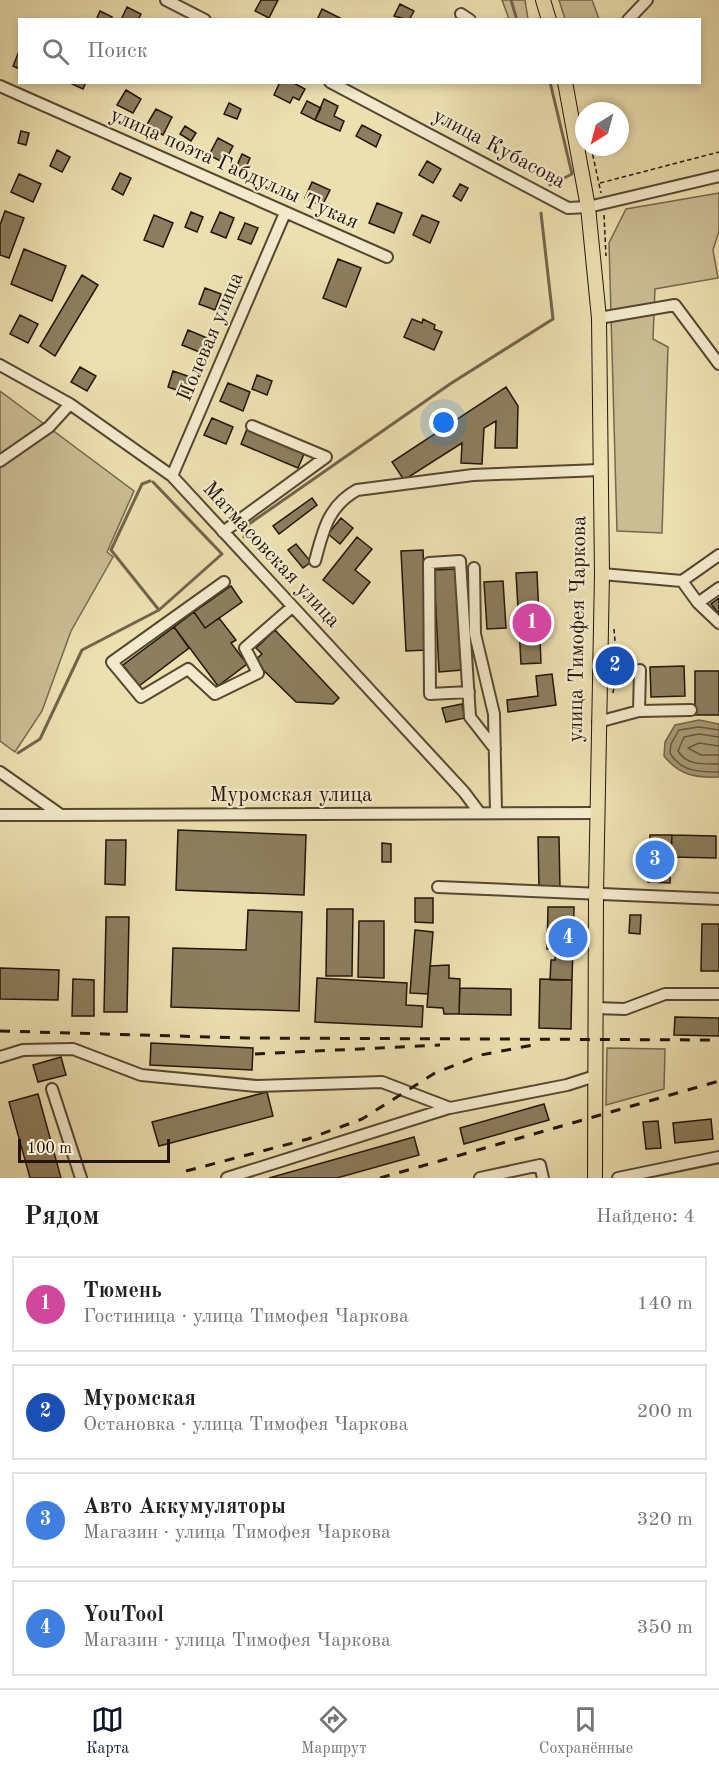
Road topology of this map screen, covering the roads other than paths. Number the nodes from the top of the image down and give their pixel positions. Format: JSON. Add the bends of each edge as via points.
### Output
{"nodes":[{"id":1,"x":166,"y":0,"type":"edge"},
{"id":2,"x":543,"y":0,"type":"edge"},
{"id":3,"x":647,"y":0,"type":"edge"},
{"id":4,"x":202,"y":18,"type":"edge"},
{"id":5,"x":548,"y":18,"type":"edge"},
{"id":6,"x":630,"y":18,"type":"edge"},
{"id":7,"x":334,"y":84,"type":"edge"},
{"id":8,"x":565,"y":84,"type":"edge"},
{"id":9,"x":0,"y":86,"type":"edge"},
{"id":10,"x":719,"y":176,"type":"edge"},
{"id":11,"x":588,"y":207,"type":"junction"},
{"id":12,"x":285,"y":213,"type":"junction"},
{"id":13,"x":387,"y":257,"type":"dead end"},
{"id":14,"x":599,"y":318,"type":"junction"},
{"id":15,"x":719,"y":364,"type":"edge"},
{"id":16,"x":0,"y":365,"type":"edge"},
{"id":17,"x":70,"y":404,"type":"junction"},
{"id":18,"x":252,"y":426,"type":"dead end"},
{"id":19,"x":0,"y":461,"type":"edge"},
{"id":20,"x":600,"y":470,"type":"junction"},
{"id":21,"x":172,"y":476,"type":"junction"},
{"id":22,"x":223,"y":532,"type":"junction"},
{"id":23,"x":719,"y":555,"type":"edge"},
{"id":24,"x":315,"y":561,"type":"dead end"},
{"id":25,"x":474,"y":568,"type":"dead end"},
{"id":26,"x":602,"y":574,"type":"junction"},
{"id":27,"x":682,"y":581,"type":"junction"},
{"id":28,"x":224,"y":582,"type":"dead end"},
{"id":29,"x":719,"y":588,"type":"edge"},
{"id":30,"x":698,"y":603,"type":"junction"},
{"id":31,"x":292,"y":607,"type":"junction"},
{"id":32,"x":719,"y":623,"type":"edge"},
{"id":33,"x":640,"y":670,"type":"dead end"},
{"id":34,"x":468,"y":692,"type":"junction"},
{"id":35,"x":691,"y":710,"type":"dead end"},
{"id":36,"x":639,"y":711,"type":"junction"},
{"id":37,"x":598,"y":722,"type":"junction"},
{"id":38,"x":495,"y":749,"type":"junction"},
{"id":39,"x":0,"y":772,"type":"edge"},
{"id":40,"x":496,"y":812,"type":"junction"},
{"id":41,"x":479,"y":813,"type":"junction"},
{"id":42,"x":597,"y":813,"type":"junction"},
{"id":43,"x":0,"y":815,"type":"edge"},
{"id":44,"x":61,"y":815,"type":"junction"},
{"id":45,"x":438,"y":887,"type":"dead end"},
{"id":46,"x":596,"y":894,"type":"junction"},
{"id":47,"x":719,"y":899,"type":"edge"},
{"id":48,"x":719,"y":994,"type":"edge"},
{"id":49,"x":595,"y":1008,"type":"junction"},
{"id":50,"x":0,"y":1057,"type":"edge"},
{"id":51,"x":595,"y":1076,"type":"junction"},
{"id":52,"x":52,"y":1089,"type":"dead end"},
{"id":53,"x":450,"y":1108,"type":"junction"},
{"id":54,"x":719,"y":1156,"type":"edge"},
{"id":55,"x":81,"y":1178,"type":"edge"},
{"id":56,"x":227,"y":1178,"type":"edge"},
{"id":57,"x":480,"y":1178,"type":"edge"},
{"id":58,"x":543,"y":1178,"type":"edge"},
{"id":59,"x":595,"y":1178,"type":"edge"},
{"id":60,"x":618,"y":1178,"type":"edge"}],
"edges":[{"from":1,"to":4,"type":"street"},
{"from":2,"to":5,"type":"main road"},
{"from":3,"to":6,"type":"street"},
{"from":7,"to":11,"type":"street","name":"улица Кубасова","via":[[568,208]]},
{"from":8,"to":11,"type":"main road","name":"улица Тимофея Чаркова"},
{"from":9,"to":12,"type":"street","name":"улица поэта Габдуллы Тукая"},
{"from":10,"to":11,"type":"street"},
{"from":11,"to":14,"type":"main road","name":"улица Тимофея Чаркова"},
{"from":12,"to":13,"type":"street","name":"улица поэта Габдуллы Тукая"},
{"from":12,"to":21,"type":"street","name":"Полевая улица"},
{"from":14,"to":15,"type":"street","via":[[675,305]]},
{"from":14,"to":20,"type":"main road","name":"улица Тимофея Чаркова"},
{"from":16,"to":17,"type":"street","name":"Матмасовская улица"},
{"from":17,"to":19,"type":"street","via":[[49,427]]},
{"from":17,"to":21,"type":"street","name":"Матмасовская улица"},
{"from":18,"to":22,"type":"street","via":[[326,457]]},
{"from":20,"to":24,"type":"street","via":[[473,475],[357,490],[341,499],[324,527]]},
{"from":20,"to":26,"type":"main road","name":"улица Тимофея Чаркова"},
{"from":21,"to":22,"type":"street","name":"Матмасовская улица"},
{"from":22,"to":31,"type":"street","name":"Матмасовская улица"},
{"from":23,"to":27,"type":"street"},
{"from":25,"to":38,"type":"street","via":[[475,634],[494,714]]},
{"from":26,"to":27,"type":"street"},
{"from":26,"to":37,"type":"main road","name":"улица Тимофея Чаркова"},
{"from":27,"to":30,"type":"street"},
{"from":28,"to":31,"type":"street","via":[[112,662],[141,696],[188,669],[215,694],[258,673],[245,648]]},
{"from":29,"to":30,"type":"street"},
{"from":30,"to":32,"type":"street"},
{"from":31,"to":41,"type":"street","name":"Матмасовская улица","via":[[464,792]]},
{"from":33,"to":36,"type":"street"},
{"from":34,"to":34,"type":"street","via":[[460,561],[429,563],[430,694]]},
{"from":34,"to":38,"type":"street","via":[[470,717]]},
{"from":35,"to":36,"type":"street"},
{"from":36,"to":37,"type":"street"},
{"from":37,"to":42,"type":"main road","name":"улица Тимофея Чаркова"},
{"from":38,"to":40,"type":"street"},
{"from":39,"to":44,"type":"street"},
{"from":40,"to":41,"type":"street","name":"Муромская улица"},
{"from":40,"to":42,"type":"street","name":"Муромская улица"},
{"from":41,"to":44,"type":"street","name":"Муромская улица"},
{"from":42,"to":46,"type":"main road","name":"улица Тимофея Чаркова"},
{"from":43,"to":44,"type":"street","name":"Муромская улица"},
{"from":45,"to":46,"type":"street"},
{"from":46,"to":47,"type":"street"},
{"from":46,"to":49,"type":"main road","name":"улица Тимофея Чаркова"},
{"from":48,"to":49,"type":"street","via":[[665,994],[626,1009]]},
{"from":49,"to":51,"type":"main road","name":"улица Тимофея Чаркова"},
{"from":50,"to":53,"type":"street","via":[[23,1050],[73,1049],[141,1075],[257,1086],[382,1082]]},
{"from":51,"to":53,"type":"street"},
{"from":51,"to":59,"type":"main road","name":"улица Тимофея Чаркова"},
{"from":52,"to":55,"type":"street"},
{"from":53,"to":56,"type":"street"},
{"from":54,"to":60,"type":"street"},
{"from":57,"to":58,"type":"street","via":[[540,1164]]}]}
